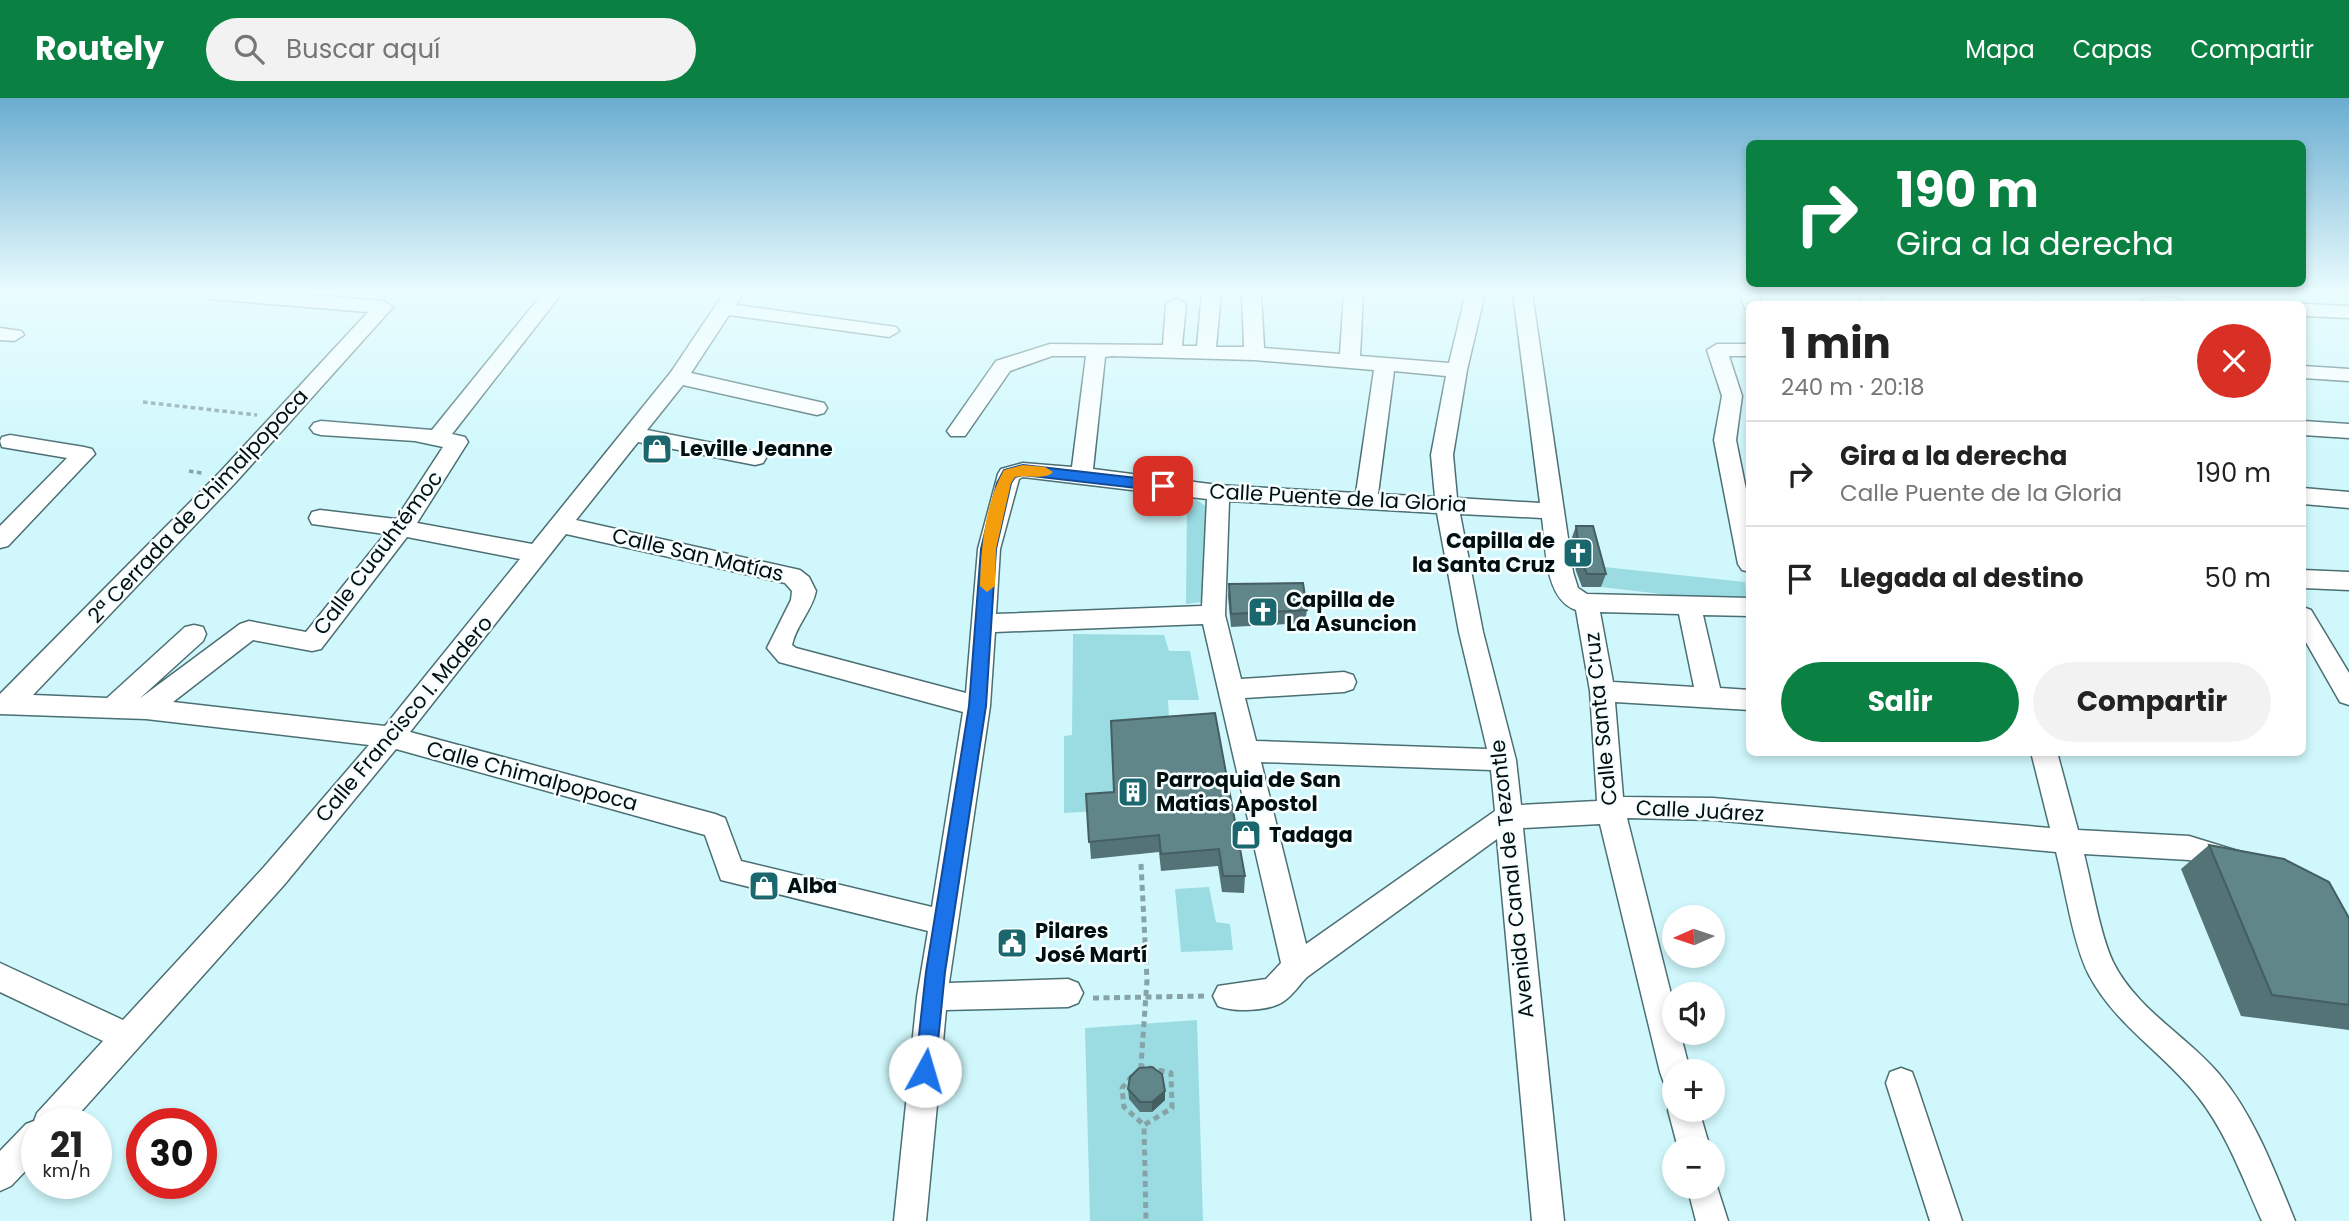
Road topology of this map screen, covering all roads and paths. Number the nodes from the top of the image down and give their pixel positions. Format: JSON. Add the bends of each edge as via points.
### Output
{"nodes":[{"id":1,"x":348,"y":345,"type":"edge"},
{"id":2,"x":515,"y":345,"type":"edge"},
{"id":3,"x":700,"y":345,"type":"edge"},
{"id":4,"x":1172,"y":345,"type":"edge"},
{"id":5,"x":1207,"y":345,"type":"edge"},
{"id":6,"x":1254,"y":345,"type":"edge"},
{"id":7,"x":1351,"y":345,"type":"edge"},
{"id":8,"x":1463,"y":345,"type":"edge"},
{"id":9,"x":1529,"y":345,"type":"edge"},
{"id":10,"x":1111,"y":350,"type":"junction"},
{"id":11,"x":1746,"y":350,"type":"edge"},
{"id":12,"x":1172,"y":351,"type":"junction"},
{"id":13,"x":1206,"y":352,"type":"junction"},
{"id":14,"x":1254,"y":354,"type":"junction"},
{"id":15,"x":1350,"y":362,"type":"junction"},
{"id":16,"x":1385,"y":365,"type":"junction"},
{"id":17,"x":1457,"y":370,"type":"junction"},
{"id":18,"x":2306,"y":372,"type":"edge"},
{"id":19,"x":2349,"y":375,"type":"edge"},
{"id":20,"x":678,"y":377,"type":"junction"},
{"id":21,"x":143,"y":402,"type":"dead end"},
{"id":22,"x":817,"y":408,"type":"dead end"},
{"id":23,"x":282,"y":419,"type":"junction"},
{"id":24,"x":321,"y":428,"type":"dead end"},
{"id":25,"x":2306,"y":428,"type":"edge"},
{"id":26,"x":958,"y":431,"type":"dead end"},
{"id":27,"x":2349,"y":431,"type":"edge"},
{"id":28,"x":632,"y":434,"type":"junction"},
{"id":29,"x":448,"y":439,"type":"junction"},
{"id":30,"x":10,"y":442,"type":"dead end"},
{"id":31,"x":755,"y":458,"type":"dead end"},
{"id":32,"x":1082,"y":475,"type":"junction"},
{"id":33,"x":1218,"y":493,"type":"junction"},
{"id":34,"x":2306,"y":496,"type":"edge"},
{"id":35,"x":1366,"y":500,"type":"junction"},
{"id":36,"x":2349,"y":500,"type":"edge"},
{"id":37,"x":1447,"y":505,"type":"junction"},
{"id":38,"x":1552,"y":511,"type":"junction"},
{"id":39,"x":320,"y":518,"type":"dead end"},
{"id":40,"x":563,"y":525,"type":"junction"},
{"id":41,"x":402,"y":528,"type":"junction"},
{"id":42,"x":1746,"y":531,"type":"edge"},
{"id":43,"x":0,"y":540,"type":"edge"},
{"id":44,"x":540,"y":554,"type":"junction"},
{"id":45,"x":2306,"y":579,"type":"edge"},
{"id":46,"x":2349,"y":581,"type":"edge"},
{"id":47,"x":1587,"y":603,"type":"junction"},
{"id":48,"x":1689,"y":607,"type":"junction"},
{"id":49,"x":1746,"y":607,"type":"edge"},
{"id":50,"x":1213,"y":615,"type":"junction"},
{"id":51,"x":2306,"y":620,"type":"edge"},
{"id":52,"x":986,"y":623,"type":"junction"},
{"id":53,"x":194,"y":634,"type":"dead end"},
{"id":54,"x":2341,"y":666,"type":"edge"},
{"id":55,"x":1344,"y":682,"type":"dead end"},
{"id":56,"x":1231,"y":689,"type":"junction"},
{"id":57,"x":1602,"y":691,"type":"junction"},
{"id":58,"x":2349,"y":695,"type":"edge"},
{"id":59,"x":1709,"y":696,"type":"junction"},
{"id":60,"x":1746,"y":700,"type":"edge"},
{"id":61,"x":5,"y":704,"type":"edge"},
{"id":62,"x":977,"y":706,"type":"junction"},
{"id":63,"x":112,"y":708,"type":"junction"},
{"id":64,"x":146,"y":709,"type":"junction"},
{"id":65,"x":391,"y":737,"type":"junction"},
{"id":66,"x":1246,"y":751,"type":"junction"},
{"id":67,"x":2046,"y":756,"type":"edge"},
{"id":68,"x":1503,"y":760,"type":"junction"},
{"id":69,"x":1611,"y":812,"type":"junction"},
{"id":70,"x":1507,"y":817,"type":"junction"},
{"id":71,"x":2066,"y":841,"type":"junction"},
{"id":72,"x":1141,"y":864,"type":"dead end"},
{"id":73,"x":2262,"y":870,"type":"edge"},
{"id":74,"x":943,"y":922,"type":"junction"},
{"id":75,"x":1297,"y":967,"type":"junction"},
{"id":76,"x":0,"y":977,"type":"edge"},
{"id":77,"x":1068,"y":993,"type":"joint"},
{"id":78,"x":932,"y":996,"type":"junction"},
{"id":79,"x":1228,"y":996,"type":"joint"},
{"id":80,"x":1146,"y":998,"type":"junction"},
{"id":81,"x":129,"y":1038,"type":"junction"},
{"id":82,"x":1672,"y":1059,"type":"edge"},
{"id":83,"x":1141,"y":1066,"type":"junction"},
{"id":84,"x":1901,"y":1083,"type":"dead end"},
{"id":85,"x":63,"y":1108,"type":"edge"},
{"id":86,"x":1144,"y":1125,"type":"junction"},
{"id":87,"x":21,"y":1152,"type":"edge"},
{"id":88,"x":0,"y":1175,"type":"edge"},
{"id":89,"x":1706,"y":1199,"type":"edge"},
{"id":90,"x":910,"y":1221,"type":"edge"},
{"id":91,"x":1146,"y":1221,"type":"edge"},
{"id":92,"x":1548,"y":1221,"type":"edge"},
{"id":93,"x":1712,"y":1221,"type":"edge"},
{"id":94,"x":1946,"y":1221,"type":"edge"},
{"id":95,"x":2278,"y":1221,"type":"edge"}],
"edges":[{"from":1,"to":23,"type":"street","name":"2ª Cerrada de Chimalpopoca"},
{"from":2,"to":29,"type":"street","name":"Calle Cuauhtémoc"},
{"from":3,"to":20,"type":"street","name":"Calle Francisco I. Madero"},
{"from":4,"to":12,"type":"street"},
{"from":5,"to":13,"type":"street"},
{"from":6,"to":14,"type":"street"},
{"from":7,"to":15,"type":"street"},
{"from":8,"to":17,"type":"street","name":"Avenida Canal de Tezontle"},
{"from":9,"to":38,"type":"street","name":"Calle Santa Cruz"},
{"from":10,"to":12,"type":"street"},
{"from":10,"to":26,"type":"street","via":[[1050,350],[1003,366]]},
{"from":10,"to":32,"type":"street","via":[[1096,353],[1093,363]]},
{"from":11,"to":42,"type":"street","via":[[1717,350],[1732,396],[1725,440]]},
{"from":12,"to":13,"type":"street"},
{"from":13,"to":14,"type":"street"},
{"from":14,"to":15,"type":"street"},
{"from":15,"to":16,"type":"street"},
{"from":16,"to":17,"type":"street"},
{"from":16,"to":35,"type":"street"},
{"from":17,"to":37,"type":"street","name":"Avenida Canal de Tezontle","via":[[1442,455]]},
{"from":18,"to":19,"type":"street"},
{"from":20,"to":22,"type":"street"},
{"from":20,"to":28,"type":"street","name":"Calle Francisco I. Madero"},
{"from":21,"to":23,"type":"path"},
{"from":23,"to":61,"type":"street","name":"2ª Cerrada de Chimalpopoca"},
{"from":24,"to":29,"type":"street"},
{"from":25,"to":27,"type":"street"},
{"from":28,"to":31,"type":"street"},
{"from":28,"to":40,"type":"street","name":"Calle Francisco I. Madero"},
{"from":29,"to":41,"type":"street","name":"Calle Cuauhtémoc"},
{"from":30,"to":43,"type":"street","via":[[84,454]]},
{"from":32,"to":33,"type":"street","name":"Calle Puente de la Gloria"},
{"from":32,"to":52,"type":"street","name":"Calle Puente de la Gloria","via":[[1023,470],[1009,474],[989,549]]},
{"from":33,"to":35,"type":"street","name":"Calle Puente de la Gloria"},
{"from":33,"to":50,"type":"street"},
{"from":34,"to":36,"type":"street"},
{"from":35,"to":37,"type":"street","name":"Calle Puente de la Gloria"},
{"from":37,"to":38,"type":"street","name":"Calle Puente de la Gloria"},
{"from":37,"to":68,"type":"street","name":"Avenida Canal de Tezontle","via":[[1471,632]]},
{"from":38,"to":47,"type":"street","name":"Calle Santa Cruz","via":[[1561,572],[1570,597]]},
{"from":39,"to":41,"type":"street"},
{"from":40,"to":44,"type":"street","name":"Calle Francisco I. Madero"},
{"from":40,"to":62,"type":"street","name":"Calle San Matías","via":[[792,576],[806,589],[779,637],[779,648],[788,655]]},
{"from":41,"to":44,"type":"street"},
{"from":41,"to":64,"type":"street","name":"Calle Cuauhtémoc","via":[[312,642],[249,630]]},
{"from":44,"to":65,"type":"street","name":"Calle Francisco I. Madero"},
{"from":45,"to":46,"type":"street"},
{"from":47,"to":48,"type":"street"},
{"from":47,"to":57,"type":"street","name":"Calle Santa Cruz"},
{"from":48,"to":49,"type":"street"},
{"from":48,"to":59,"type":"street"},
{"from":50,"to":52,"type":"street"},
{"from":50,"to":56,"type":"street"},
{"from":51,"to":54,"type":"street"},
{"from":52,"to":62,"type":"street"},
{"from":53,"to":63,"type":"street"},
{"from":54,"to":58,"type":"street"},
{"from":55,"to":56,"type":"street"},
{"from":56,"to":66,"type":"street"},
{"from":57,"to":59,"type":"street"},
{"from":57,"to":69,"type":"street","name":"Calle Santa Cruz"},
{"from":59,"to":60,"type":"street"},
{"from":61,"to":63,"type":"street","name":"Calle Chimalpopoca"},
{"from":62,"to":74,"type":"street"},
{"from":63,"to":64,"type":"street","name":"Calle Chimalpopoca"},
{"from":64,"to":65,"type":"street","name":"Calle Chimalpopoca"},
{"from":65,"to":74,"type":"street","name":"Calle Chimalpopoca","via":[[715,825],[731,871]]},
{"from":65,"to":81,"type":"street","name":"Calle Francisco I. Madero"},
{"from":66,"to":68,"type":"street"},
{"from":66,"to":75,"type":"street"},
{"from":67,"to":71,"type":"street"},
{"from":68,"to":70,"type":"street","name":"Avenida Canal de Tezontle"},
{"from":69,"to":70,"type":"street","name":"Calle Juárez"},
{"from":69,"to":71,"type":"street","name":"Calle Juárez","via":[[1627,807],[1713,810]]},
{"from":69,"to":82,"type":"street","name":"Calle Santa Cruz"},
{"from":70,"to":75,"type":"street"},
{"from":70,"to":92,"type":"street","name":"Avenida Canal de Tezontle"},
{"from":71,"to":73,"type":"street","name":"Calle Juárez","via":[[2189,848]]},
{"from":71,"to":95,"type":"street","via":[[2099,965],[2111,988],[2141,1023],[2210,1087],[2239,1136]]},
{"from":72,"to":80,"type":"path"},
{"from":74,"to":78,"type":"street"},
{"from":75,"to":79,"type":"street","via":[[1273,992]]},
{"from":76,"to":81,"type":"street"},
{"from":77,"to":78,"type":"street"},
{"from":77,"to":80,"type":"path","via":[[1104,1000]]},
{"from":78,"to":90,"type":"street"},
{"from":79,"to":80,"type":"path"},
{"from":80,"to":83,"type":"path"},
{"from":81,"to":85,"type":"street","name":"Calle Francisco I. Madero"},
{"from":83,"to":86,"type":"path","via":[[1122,1088],[1125,1107]]},
{"from":83,"to":86,"type":"path","via":[[1171,1073],[1172,1108]]},
{"from":84,"to":94,"type":"street"},
{"from":86,"to":91,"type":"path"},
{"from":87,"to":88,"type":"street"},
{"from":89,"to":93,"type":"street"}]}
